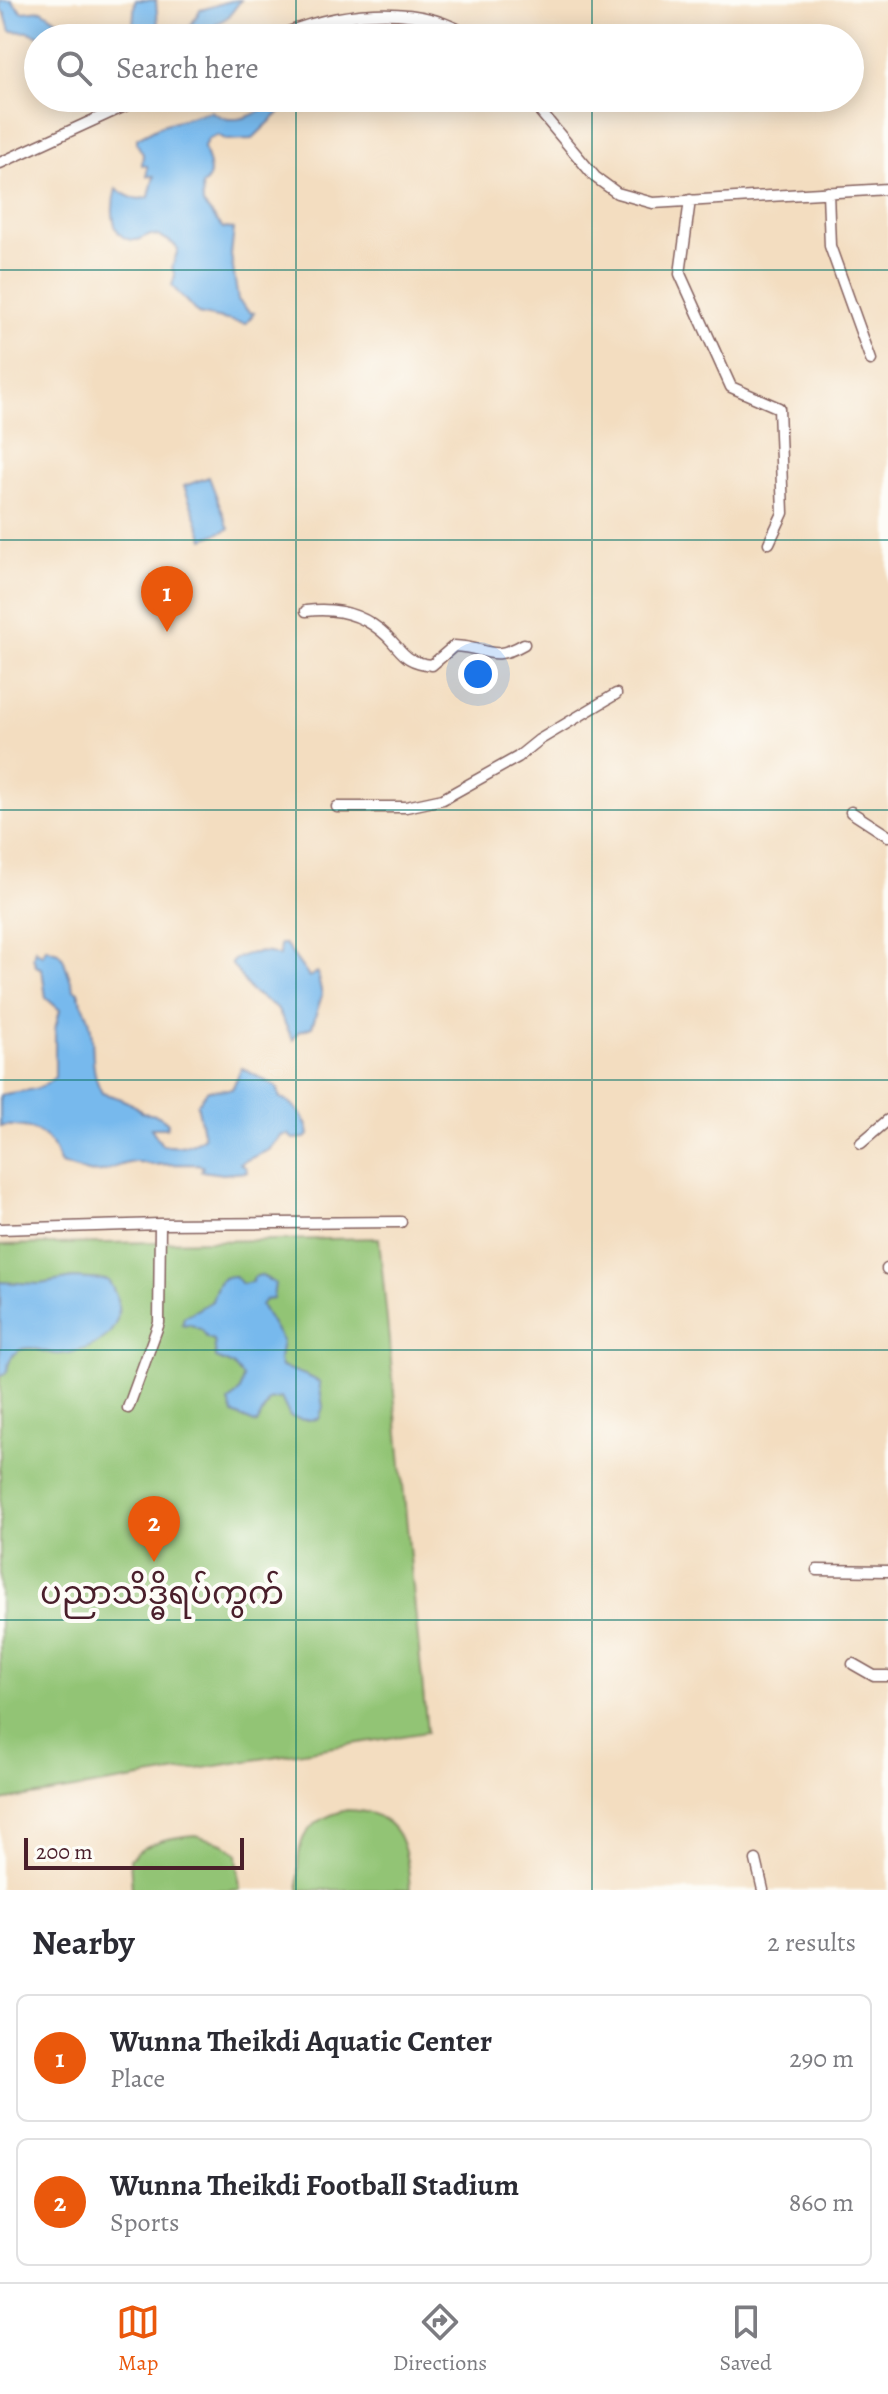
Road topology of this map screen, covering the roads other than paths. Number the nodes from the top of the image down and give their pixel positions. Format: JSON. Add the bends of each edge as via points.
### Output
{"nodes":[{"id":1,"x":313,"y":24,"type":"edge"},
{"id":2,"x":449,"y":24,"type":"edge"},
{"id":3,"x":111,"y":112,"type":"edge"},
{"id":4,"x":541,"y":112,"type":"edge"},
{"id":5,"x":0,"y":163,"type":"edge"},
{"id":6,"x":888,"y":189,"type":"edge"},
{"id":7,"x":828,"y":192,"type":"junction"},
{"id":8,"x":690,"y":200,"type":"junction"},
{"id":9,"x":871,"y":360,"type":"dead end"},
{"id":10,"x":769,"y":543,"type":"dead end"},
{"id":11,"x":306,"y":611,"type":"dead end"},
{"id":12,"x":524,"y":644,"type":"dead end"},
{"id":13,"x":616,"y":694,"type":"dead end"},
{"id":14,"x":337,"y":807,"type":"dead end"},
{"id":15,"x":851,"y":812,"type":"dead end"},
{"id":16,"x":888,"y":836,"type":"edge"},
{"id":17,"x":888,"y":1120,"type":"edge"},
{"id":18,"x":861,"y":1143,"type":"dead end"},
{"id":19,"x":401,"y":1222,"type":"dead end"},
{"id":20,"x":160,"y":1224,"type":"junction"},
{"id":21,"x":0,"y":1229,"type":"edge"},
{"id":22,"x":128,"y":1408,"type":"dead end"},
{"id":23,"x":817,"y":1570,"type":"dead end"},
{"id":24,"x":888,"y":1571,"type":"edge"},
{"id":25,"x":853,"y":1664,"type":"dead end"},
{"id":26,"x":888,"y":1676,"type":"edge"},
{"id":27,"x":756,"y":1860,"type":"dead end"},
{"id":28,"x":763,"y":1890,"type":"edge"}],
"edges":[{"from":1,"to":2,"type":"street","via":[[377,9]]},
{"from":3,"to":5,"type":"street"},
{"from":4,"to":8,"type":"street","via":[[595,177],[617,193],[653,203]]},
{"from":6,"to":7,"type":"street"},
{"from":7,"to":8,"type":"street"},
{"from":7,"to":9,"type":"street","via":[[830,246]]},
{"from":8,"to":10,"type":"street","via":[[680,274],[731,387],[779,408],[783,513]]},
{"from":11,"to":12,"type":"street","via":[[357,615],[400,654],[432,665],[454,646],[495,655]]},
{"from":13,"to":14,"type":"street","via":[[443,799],[406,807]]},
{"from":15,"to":16,"type":"street"},
{"from":17,"to":18,"type":"street"},
{"from":19,"to":20,"type":"street"},
{"from":20,"to":21,"type":"street"},
{"from":20,"to":22,"type":"street","via":[[159,1323]]},
{"from":23,"to":24,"type":"street"},
{"from":25,"to":26,"type":"street","via":[[874,1676]]},
{"from":27,"to":28,"type":"street"}]}
